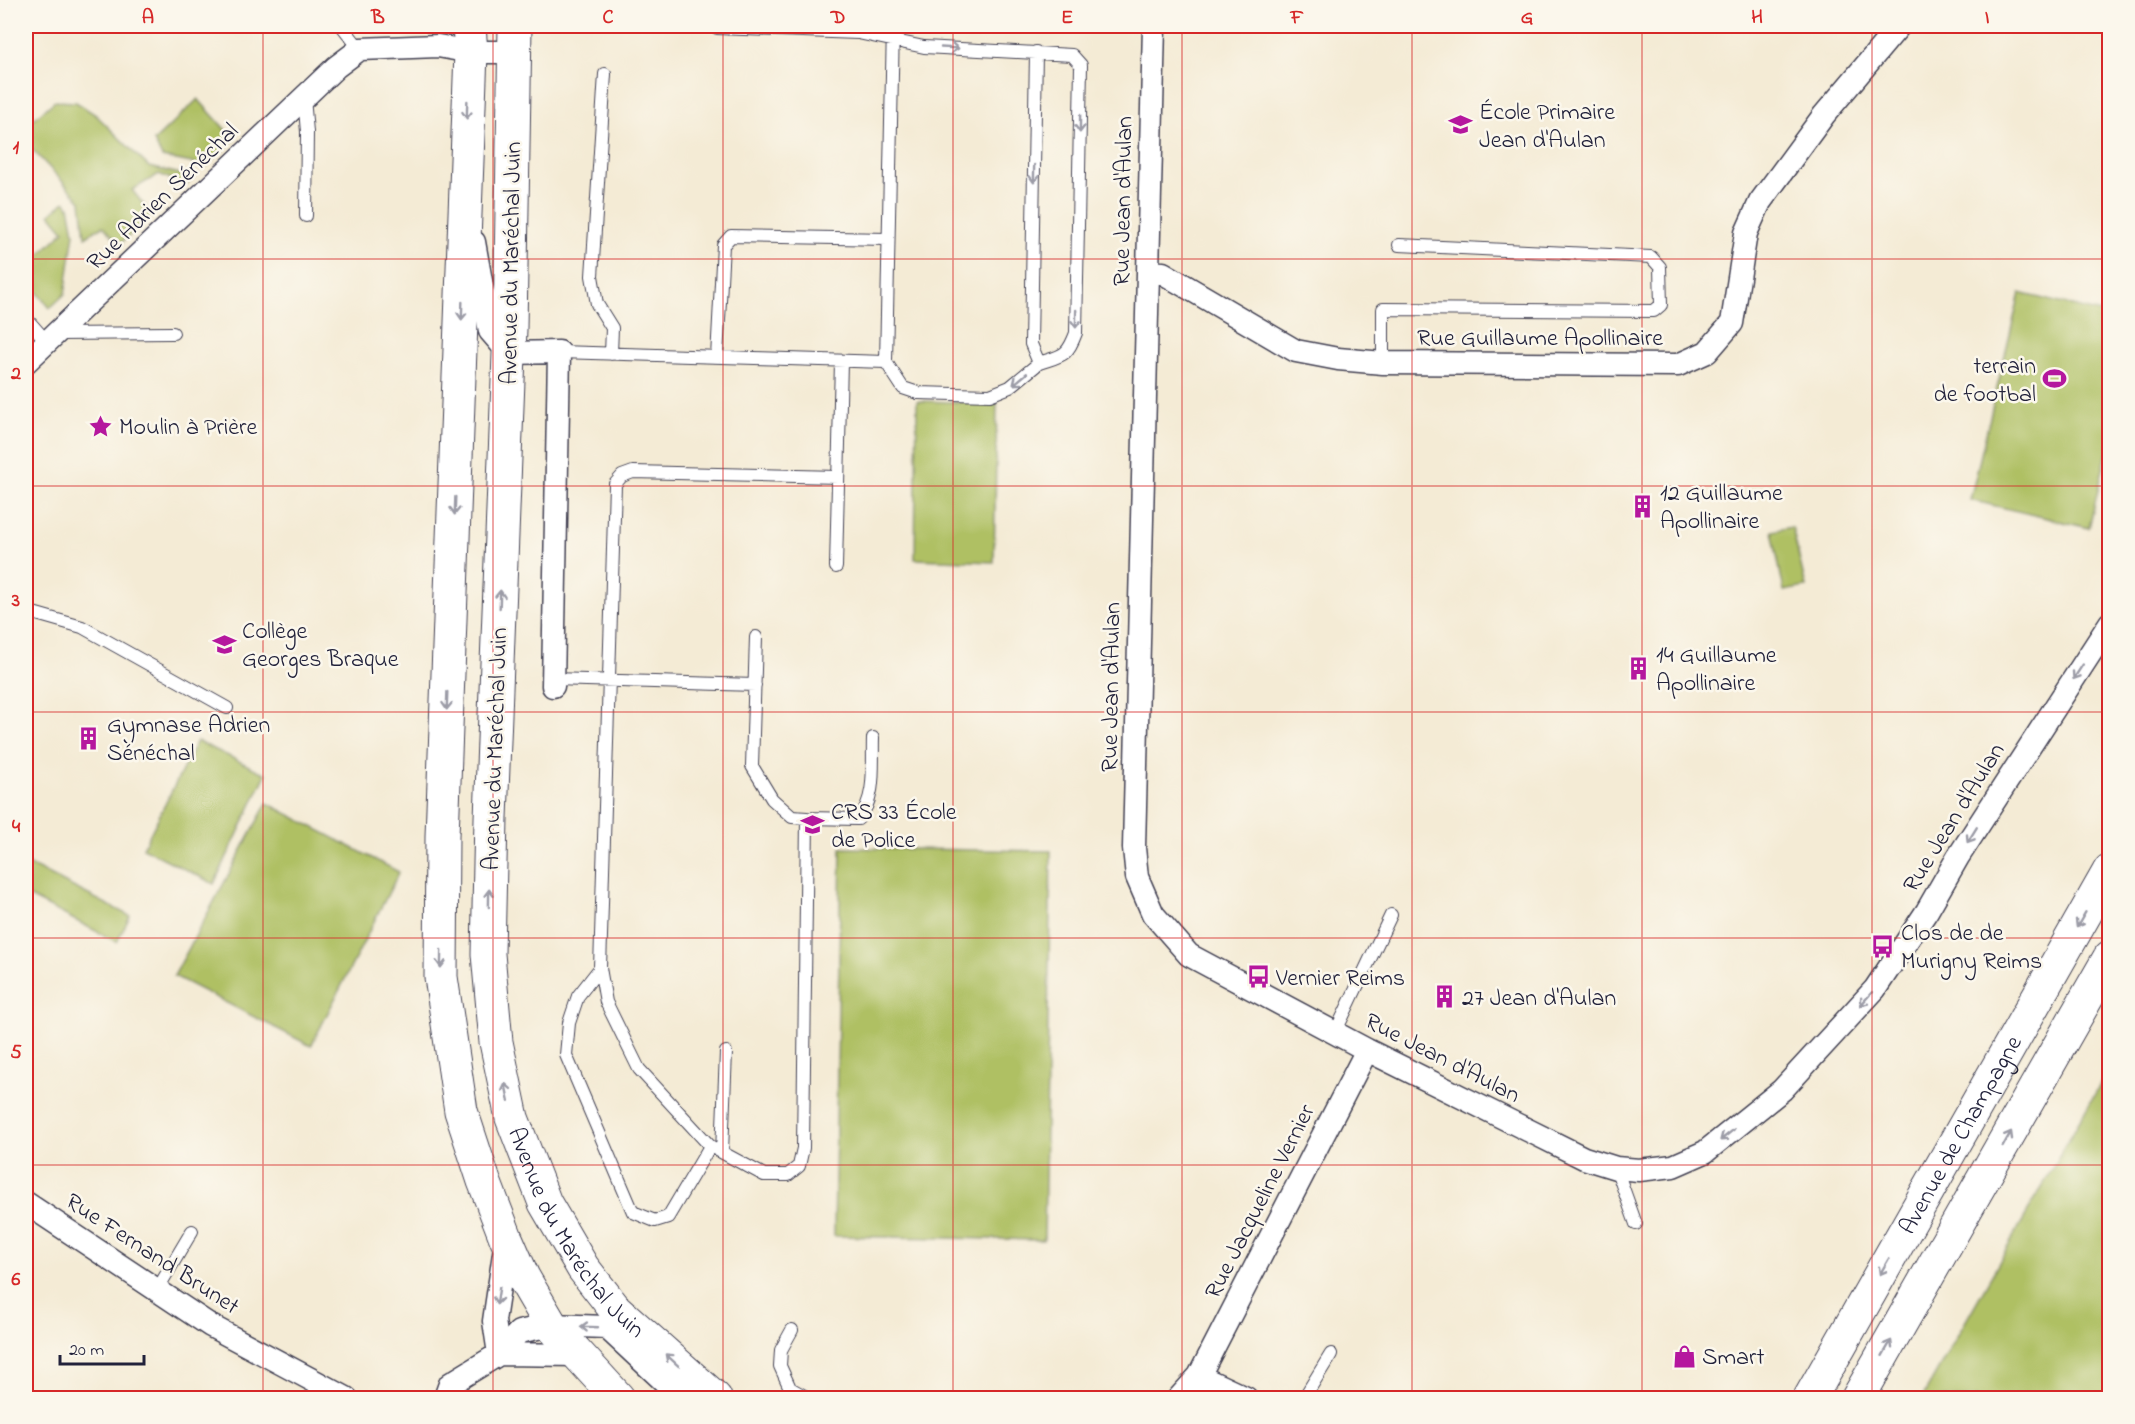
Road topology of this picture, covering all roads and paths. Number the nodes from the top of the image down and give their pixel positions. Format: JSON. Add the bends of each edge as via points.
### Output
{"nodes":[{"id":1,"x":342,"y":26,"type":"edge"},
{"id":2,"x":893,"y":26,"type":"edge"},
{"id":3,"x":1154,"y":26,"type":"edge"},
{"id":4,"x":1899,"y":26,"type":"edge"},
{"id":5,"x":717,"y":28,"type":"dead end"},
{"id":6,"x":470,"y":39,"type":"edge"},
{"id":7,"x":515,"y":39,"type":"edge"},
{"id":8,"x":892,"y":40,"type":"junction"},
{"id":9,"x":360,"y":50,"type":"junction"},
{"id":10,"x":1036,"y":52,"type":"junction"},
{"id":11,"x":604,"y":74,"type":"dead end"},
{"id":12,"x":304,"y":98,"type":"junction"},
{"id":13,"x":465,"y":190,"type":"junction"},
{"id":14,"x":306,"y":216,"type":"dead end"},
{"id":15,"x":888,"y":239,"type":"junction"},
{"id":16,"x":1400,"y":245,"type":"dead end"},
{"id":17,"x":1148,"y":272,"type":"junction"},
{"id":18,"x":26,"y":318,"type":"edge"},
{"id":19,"x":173,"y":333,"type":"dead end"},
{"id":20,"x":52,"y":338,"type":"junction"},
{"id":21,"x":500,"y":342,"type":"junction"},
{"id":22,"x":559,"y":352,"type":"junction"},
{"id":23,"x":611,"y":354,"type":"junction"},
{"id":24,"x":717,"y":357,"type":"junction"},
{"id":25,"x":841,"y":361,"type":"junction"},
{"id":26,"x":26,"y":362,"type":"edge"},
{"id":27,"x":886,"y":362,"type":"junction"},
{"id":28,"x":1039,"y":363,"type":"junction"},
{"id":29,"x":1383,"y":363,"type":"junction"},
{"id":30,"x":838,"y":477,"type":"junction"},
{"id":31,"x":836,"y":567,"type":"dead end"},
{"id":32,"x":26,"y":611,"type":"edge"},
{"id":33,"x":2109,"y":622,"type":"edge"},
{"id":34,"x":756,"y":637,"type":"dead end"},
{"id":35,"x":609,"y":680,"type":"junction"},
{"id":36,"x":553,"y":682,"type":"joint"},
{"id":37,"x":755,"y":685,"type":"junction"},
{"id":38,"x":227,"y":708,"type":"dead end"},
{"id":39,"x":873,"y":738,"type":"dead end"},
{"id":40,"x":807,"y":818,"type":"junction"},
{"id":41,"x":2109,"y":870,"type":"edge"},
{"id":42,"x":1390,"y":915,"type":"dead end"},
{"id":43,"x":2109,"y":957,"type":"edge"},
{"id":44,"x":600,"y":968,"type":"junction"},
{"id":45,"x":1335,"y":1033,"type":"junction"},
{"id":46,"x":1367,"y":1050,"type":"junction"},
{"id":47,"x":726,"y":1052,"type":"dead end"},
{"id":48,"x":710,"y":1146,"type":"junction"},
{"id":49,"x":722,"y":1152,"type":"junction"},
{"id":50,"x":1616,"y":1168,"type":"junction"},
{"id":51,"x":26,"y":1203,"type":"edge"},
{"id":52,"x":1636,"y":1224,"type":"dead end"},
{"id":53,"x":192,"y":1231,"type":"dead end"},
{"id":54,"x":506,"y":1238,"type":"junction"},
{"id":55,"x":157,"y":1290,"type":"junction"},
{"id":56,"x":551,"y":1325,"type":"junction"},
{"id":57,"x":792,"y":1330,"type":"dead end"},
{"id":58,"x":499,"y":1354,"type":"junction"},
{"id":59,"x":1331,"y":1354,"type":"dead end"},
{"id":60,"x":578,"y":1355,"type":"junction"},
{"id":61,"x":1199,"y":1376,"type":"junction"},
{"id":62,"x":447,"y":1391,"type":"edge"},
{"id":63,"x":346,"y":1398,"type":"edge"},
{"id":64,"x":618,"y":1398,"type":"edge"},
{"id":65,"x":682,"y":1398,"type":"edge"},
{"id":66,"x":716,"y":1398,"type":"edge"},
{"id":67,"x":808,"y":1398,"type":"edge"},
{"id":68,"x":1179,"y":1398,"type":"edge"},
{"id":69,"x":1246,"y":1398,"type":"edge"},
{"id":70,"x":1304,"y":1398,"type":"edge"},
{"id":71,"x":1809,"y":1398,"type":"edge"},
{"id":72,"x":1858,"y":1398,"type":"edge"}],
"edges":[{"from":1,"to":9,"type":"lane"},
{"from":2,"to":8,"type":"lane"},
{"from":3,"to":17,"type":"street","name":"Rue Jean d'Aulan"},
{"from":4,"to":29,"type":"street","name":"Rue Guillaume Apollinaire","via":[[1824,115],[1760,202],[1746,233],[1732,323],[1707,352],[1678,364]]},
{"from":5,"to":8,"type":"lane","via":[[858,33]]},
{"from":6,"to":7,"type":"street"},
{"from":6,"to":9,"type":"street","via":[[438,46]]},
{"from":6,"to":13,"type":"main road","name":"Avenue du Maréchal Juin","one_way":true},
{"from":7,"to":21,"type":"main road","name":"Avenue du Maréchal Juin"},
{"from":8,"to":10,"type":"lane","one_way":true,"via":[[924,47]]},
{"from":8,"to":15,"type":"lane"},
{"from":9,"to":12,"type":"street","name":"Rue Adrien Sénéchal"},
{"from":10,"to":28,"type":"lane","one_way":true,"via":[[1032,344]]},
{"from":10,"to":28,"type":"lane","one_way":true,"via":[[1072,55],[1082,65],[1076,333],[1069,350]]},
{"from":11,"to":23,"type":"lane","via":[[592,276],[597,304],[612,328]]},
{"from":12,"to":14,"type":"lane"},
{"from":12,"to":20,"type":"street","name":"Rue Adrien Sénéchal"},
{"from":13,"to":21,"type":"street"},
{"from":13,"to":54,"type":"main road","name":"Avenue du Maréchal Juin","one_way":true,"via":[[442,836],[441,977],[461,1112]]},
{"from":15,"to":24,"type":"lane","via":[[731,236],[723,245]]},
{"from":15,"to":27,"type":"lane"},
{"from":16,"to":29,"type":"lane","via":[[1651,257],[1660,267],[1661,305],[1654,311],[1383,309]]},
{"from":17,"to":29,"type":"street","name":"Rue Guillaume Apollinaire","via":[[1163,273],[1296,351]]},
{"from":17,"to":45,"type":"street","name":"Rue Jean d'Aulan","via":[[1134,798],[1137,877],[1153,914],[1189,955]]},
{"from":18,"to":20,"type":"lane"},
{"from":19,"to":20,"type":"lane"},
{"from":20,"to":26,"type":"street","name":"Rue Adrien Sénéchal"},
{"from":21,"to":22,"type":"street"},
{"from":66,"to":21,"type":"main road","name":"Avenue du Maréchal Juin","one_way":true,"via":[[615,1309],[583,1268],[545,1203],[512,1118],[496,1042],[488,954]]},
{"from":22,"to":23,"type":"lane"},
{"from":22,"to":36,"type":"street"},
{"from":23,"to":24,"type":"lane"},
{"from":24,"to":25,"type":"lane"},
{"from":25,"to":27,"type":"lane"},
{"from":25,"to":30,"type":"lane"},
{"from":28,"to":27,"type":"lane","one_way":true,"via":[[1010,387],[990,395],[918,393],[903,388]]},
{"from":30,"to":31,"type":"lane"},
{"from":30,"to":35,"type":"lane","via":[[633,472],[622,476],[615,484]]},
{"from":32,"to":38,"type":"lane","via":[[82,627]]},
{"from":33,"to":50,"type":"street","name":"Rue Jean d'Aulan","one_way":true,"via":[[1927,911],[1875,989],[1845,1023],[1782,1090],[1705,1152],[1673,1166]]},
{"from":34,"to":37,"type":"lane"},
{"from":35,"to":36,"type":"lane"},
{"from":35,"to":37,"type":"lane"},
{"from":35,"to":44,"type":"lane"},
{"from":37,"to":40,"type":"lane","via":[[752,766],[772,799],[792,817]]},
{"from":39,"to":40,"type":"lane","via":[[870,800],[865,812],[858,819]]},
{"from":40,"to":49,"type":"lane","via":[[803,1148],[799,1166],[788,1176],[764,1175]]},
{"from":41,"to":71,"type":"main road","name":"Avenue de Champagne","one_way":true},
{"from":42,"to":45,"type":"lane"},
{"from":72,"to":43,"type":"main road","name":"Avenue de Champagne","one_way":true},
{"from":44,"to":48,"type":"lane","via":[[606,1002],[639,1069]]},
{"from":44,"to":48,"type":"lane","via":[[578,996],[569,1023],[566,1055],[633,1212],[656,1221],[668,1217]]},
{"from":45,"to":46,"type":"street","name":"Rue Jean d'Aulan"},
{"from":46,"to":50,"type":"street","name":"Rue Jean d'Aulan","via":[[1584,1158]]},
{"from":46,"to":61,"type":"street","name":"Rue Jacqueline Vernier"},
{"from":47,"to":49,"type":"lane"},
{"from":48,"to":49,"type":"lane"},
{"from":50,"to":52,"type":"lane"},
{"from":51,"to":55,"type":"street","name":"Rue Fernand Brunet"},
{"from":53,"to":55,"type":"lane"},
{"from":54,"to":56,"type":"main road","name":"Avenue du Maréchal Juin","via":[[522,1277]]},
{"from":54,"to":58,"type":"street","one_way":true,"via":[[494,1322]]},
{"from":55,"to":63,"type":"street","name":"Rue Fernand Brunet","via":[[211,1326]]},
{"from":56,"to":58,"type":"street","via":[[519,1332]]},
{"from":56,"to":60,"type":"main road","name":"Avenue du Maréchal Juin"},
{"from":65,"to":56,"type":"street","one_way":true,"via":[[606,1327]]},
{"from":57,"to":67,"type":"lane","via":[[781,1350],[780,1366],[790,1388]]},
{"from":58,"to":60,"type":"street"},
{"from":58,"to":62,"type":"street"},
{"from":59,"to":70,"type":"lane"},
{"from":60,"to":64,"type":"main road","name":"Avenue du Maréchal Juin"},
{"from":61,"to":68,"type":"street","name":"Rue Jacqueline Vernier"},
{"from":61,"to":69,"type":"street"}]}
